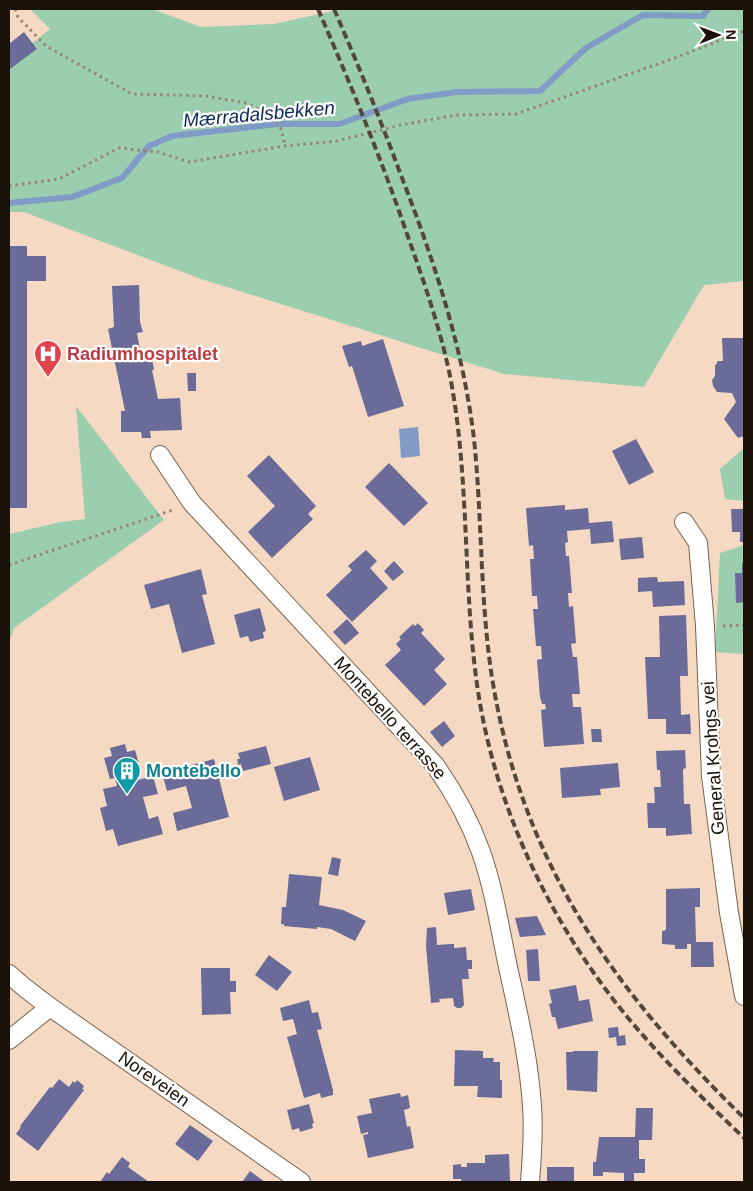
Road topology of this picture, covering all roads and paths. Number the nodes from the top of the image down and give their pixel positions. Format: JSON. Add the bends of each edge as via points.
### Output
{"nodes":[{"id":1,"x":15,"y":9,"type":"edge"},
{"id":2,"x":744,"y":31,"type":"edge"},
{"id":3,"x":285,"y":146,"type":"junction"},
{"id":4,"x":9,"y":186,"type":"edge"},
{"id":5,"x":160,"y":455,"type":"dead end"},
{"id":6,"x":192,"y":503,"type":"junction"},
{"id":7,"x":684,"y":522,"type":"dead end"},
{"id":8,"x":9,"y":565,"type":"edge"},
{"id":9,"x":9,"y":974,"type":"edge"},
{"id":10,"x":744,"y":996,"type":"edge"},
{"id":11,"x":50,"y":1007,"type":"junction"},
{"id":12,"x":9,"y":1040,"type":"edge"},
{"id":13,"x":301,"y":1182,"type":"edge"},
{"id":14,"x":530,"y":1182,"type":"edge"}],
"edges":[{"from":1,"to":3,"type":"path","via":[[18,17],[46,46],[132,94],[206,96],[246,103],[274,117]]},
{"from":2,"to":3,"type":"path","via":[[672,60],[516,114],[456,115],[338,141]]},
{"from":3,"to":4,"type":"path","via":[[188,162],[158,152],[119,148],[59,179]]},
{"from":5,"to":6,"type":"street","name":"Montebello terrasse"},
{"from":6,"to":8,"type":"path"},
{"from":6,"to":14,"type":"street","name":"Montebello terrasse","via":[[435,765],[462,808],[482,853],[520,1026],[532,1107]]},
{"from":7,"to":10,"type":"street","name":"General Krohgs vei","via":[[698,543],[712,776],[729,913]]},
{"from":9,"to":11,"type":"street","name":"Noreveien"},
{"from":11,"to":12,"type":"street"},
{"from":11,"to":13,"type":"street","name":"Noreveien"}]}
